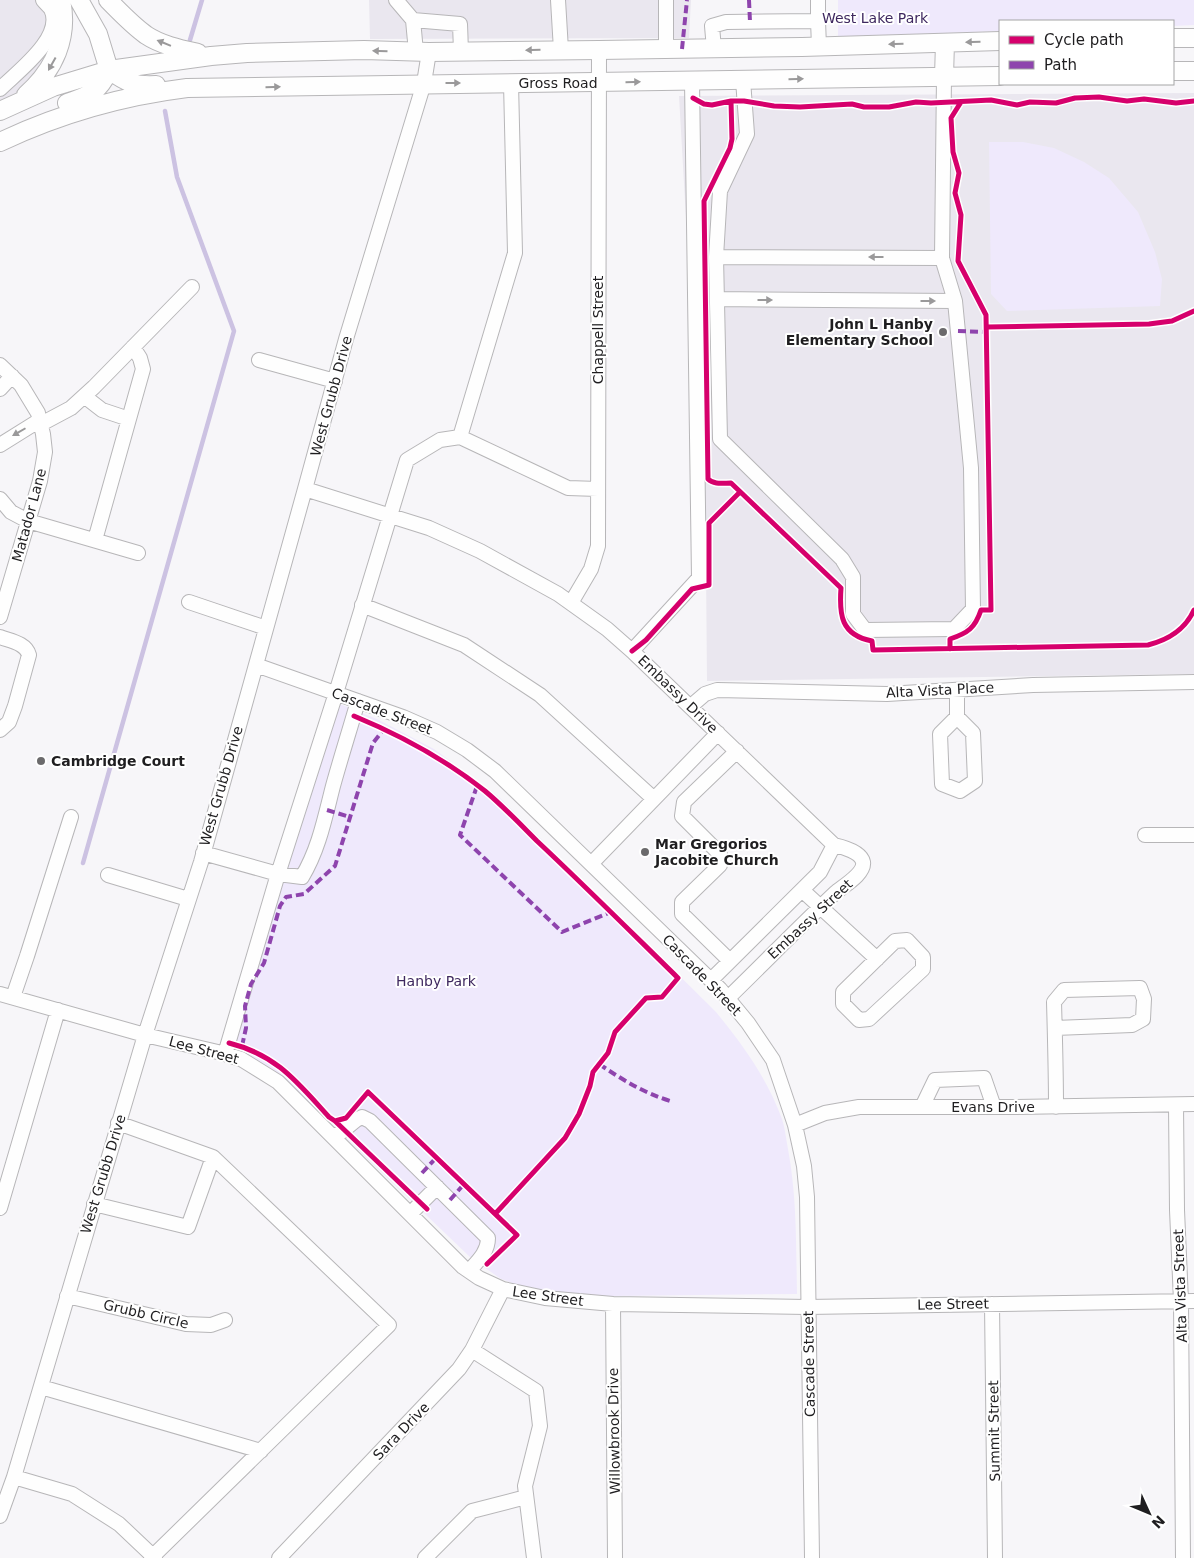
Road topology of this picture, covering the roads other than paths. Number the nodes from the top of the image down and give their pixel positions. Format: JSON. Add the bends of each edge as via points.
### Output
{"nodes":[{"id":1,"x":43,"y":0,"type":"edge"},
{"id":2,"x":61,"y":0,"type":"edge"},
{"id":3,"x":79,"y":0,"type":"edge"},
{"id":4,"x":108,"y":0,"type":"edge"},
{"id":5,"x":396,"y":0,"type":"edge"},
{"id":6,"x":558,"y":0,"type":"edge"},
{"id":7,"x":666,"y":0,"type":"edge"},
{"id":8,"x":818,"y":0,"type":"edge"},
{"id":9,"x":413,"y":20,"type":"junction"},
{"id":10,"x":818,"y":21,"type":"junction"},
{"id":11,"x":1174,"y":38,"type":"edge"},
{"id":12,"x":1194,"y":38,"type":"edge"},
{"id":13,"x":999,"y":41,"type":"edge"},
{"id":14,"x":945,"y":43,"type":"junction"},
{"id":15,"x":819,"y":46,"type":"junction"},
{"id":16,"x":666,"y":49,"type":"junction"},
{"id":17,"x":714,"y":49,"type":"junction"},
{"id":18,"x":561,"y":50,"type":"junction"},
{"id":19,"x":599,"y":50,"type":"junction"},
{"id":20,"x":461,"y":51,"type":"junction"},
{"id":21,"x":422,"y":52,"type":"junction"},
{"id":22,"x":211,"y":56,"type":"junction"},
{"id":23,"x":109,"y":70,"type":"junction"},
{"id":24,"x":1174,"y":71,"type":"edge"},
{"id":25,"x":1194,"y":71,"type":"edge"},
{"id":26,"x":944,"y":76,"type":"junction"},
{"id":27,"x":999,"y":76,"type":"edge"},
{"id":28,"x":742,"y":80,"type":"junction"},
{"id":29,"x":692,"y":81,"type":"junction"},
{"id":30,"x":598,"y":82,"type":"junction"},
{"id":31,"x":424,"y":83,"type":"junction"},
{"id":32,"x":511,"y":83,"type":"junction"},
{"id":33,"x":224,"y":88,"type":"junction"},
{"id":34,"x":0,"y":89,"type":"edge"},
{"id":35,"x":18,"y":102,"type":"junction"},
{"id":36,"x":0,"y":111,"type":"edge"},
{"id":37,"x":0,"y":136,"type":"edge"},
{"id":38,"x":0,"y":142,"type":"edge"},
{"id":39,"x":716,"y":258,"type":"junction"},
{"id":40,"x":942,"y":258,"type":"junction"},
{"id":41,"x":192,"y":287,"type":"dead end"},
{"id":42,"x":717,"y":299,"type":"junction"},
{"id":43,"x":955,"y":301,"type":"junction"},
{"id":44,"x":133,"y":347,"type":"junction"},
{"id":45,"x":258,"y":360,"type":"dead end"},
{"id":46,"x":0,"y":365,"type":"edge"},
{"id":47,"x":12,"y":376,"type":"junction"},
{"id":48,"x":334,"y":381,"type":"junction"},
{"id":49,"x":0,"y":389,"type":"edge"},
{"id":50,"x":84,"y":396,"type":"junction"},
{"id":51,"x":129,"y":419,"type":"junction"},
{"id":52,"x":40,"y":422,"type":"junction"},
{"id":53,"x":460,"y":437,"type":"junction"},
{"id":54,"x":0,"y":445,"type":"edge"},
{"id":55,"x":306,"y":489,"type":"junction"},
{"id":56,"x":598,"y":489,"type":"junction"},
{"id":57,"x":0,"y":499,"type":"edge"},
{"id":58,"x":390,"y":516,"type":"junction"},
{"id":59,"x":28,"y":521,"type":"junction"},
{"id":60,"x":95,"y":540,"type":"junction"},
{"id":61,"x":138,"y":553,"type":"dead end"},
{"id":62,"x":189,"y":602,"type":"dead end"},
{"id":63,"x":571,"y":603,"type":"junction"},
{"id":64,"x":362,"y":605,"type":"junction"},
{"id":65,"x":0,"y":617,"type":"edge"},
{"id":66,"x":266,"y":628,"type":"junction"},
{"id":67,"x":0,"y":637,"type":"edge"},
{"id":68,"x":632,"y":651,"type":"junction"},
{"id":69,"x":256,"y":666,"type":"junction"},
{"id":70,"x":1194,"y":682,"type":"edge"},
{"id":71,"x":957,"y":690,"type":"junction"},
{"id":72,"x":336,"y":693,"type":"junction"},
{"id":73,"x":358,"y":701,"type":"junction"},
{"id":74,"x":691,"y":706,"type":"junction"},
{"id":75,"x":957,"y":717,"type":"junction"},
{"id":76,"x":0,"y":730,"type":"edge"},
{"id":77,"x":718,"y":733,"type":"junction"},
{"id":78,"x":737,"y":751,"type":"junction"},
{"id":79,"x":654,"y":799,"type":"junction"},
{"id":80,"x":71,"y":817,"type":"dead end"},
{"id":81,"x":1145,"y":835,"type":"dead end"},
{"id":82,"x":1194,"y":835,"type":"edge"},
{"id":83,"x":834,"y":845,"type":"junction"},
{"id":84,"x":203,"y":853,"type":"junction"},
{"id":85,"x":591,"y":864,"type":"junction"},
{"id":86,"x":278,"y":874,"type":"junction"},
{"id":87,"x":108,"y":875,"type":"dead end"},
{"id":88,"x":802,"y":890,"type":"junction"},
{"id":89,"x":188,"y":899,"type":"junction"},
{"id":90,"x":821,"y":907,"type":"junction"},
{"id":91,"x":877,"y":958,"type":"junction"},
{"id":92,"x":730,"y":961,"type":"junction"},
{"id":93,"x":711,"y":980,"type":"junction"},
{"id":94,"x":6,"y":995,"type":"edge"},
{"id":95,"x":728,"y":998,"type":"junction"},
{"id":96,"x":58,"y":1010,"type":"junction"},
{"id":97,"x":1054,"y":1028,"type":"junction"},
{"id":98,"x":144,"y":1035,"type":"junction"},
{"id":99,"x":225,"y":1054,"type":"junction"},
{"id":100,"x":1194,"y":1104,"type":"edge"},
{"id":101,"x":1176,"y":1105,"type":"junction"},
{"id":102,"x":922,"y":1107,"type":"junction"},
{"id":103,"x":994,"y":1107,"type":"junction"},
{"id":104,"x":1056,"y":1107,"type":"junction"},
{"id":105,"x":118,"y":1123,"type":"junction"},
{"id":106,"x":795,"y":1125,"type":"junction"},
{"id":107,"x":334,"y":1138,"type":"junction"},
{"id":108,"x":213,"y":1157,"type":"junction"},
{"id":109,"x":437,"y":1187,"type":"junction"},
{"id":110,"x":94,"y":1204,"type":"junction"},
{"id":111,"x":0,"y":1208,"type":"edge"},
{"id":112,"x":410,"y":1214,"type":"junction"},
{"id":113,"x":469,"y":1271,"type":"junction"},
{"id":114,"x":503,"y":1289,"type":"junction"},
{"id":115,"x":67,"y":1296,"type":"junction"},
{"id":116,"x":1188,"y":1301,"type":"edge"},
{"id":117,"x":613,"y":1304,"type":"junction"},
{"id":118,"x":992,"y":1304,"type":"junction"},
{"id":119,"x":807,"y":1307,"type":"junction"},
{"id":120,"x":226,"y":1320,"type":"dead end"},
{"id":121,"x":472,"y":1350,"type":"junction"},
{"id":122,"x":41,"y":1387,"type":"junction"},
{"id":123,"x":261,"y":1451,"type":"junction"},
{"id":124,"x":14,"y":1477,"type":"junction"},
{"id":125,"x":526,"y":1497,"type":"junction"},
{"id":126,"x":0,"y":1516,"type":"edge"},
{"id":127,"x":153,"y":1557,"type":"edge"},
{"id":128,"x":278,"y":1558,"type":"edge"},
{"id":129,"x":425,"y":1558,"type":"edge"},
{"id":130,"x":534,"y":1558,"type":"edge"},
{"id":131,"x":616,"y":1558,"type":"edge"},
{"id":132,"x":812,"y":1558,"type":"edge"},
{"id":133,"x":995,"y":1558,"type":"edge"},
{"id":134,"x":1183,"y":1558,"type":"edge"}],
"edges":[{"from":1,"to":34,"type":"street","via":[[51,10],[50,38]]},
{"from":2,"to":35,"type":"main road","one_way":true,"via":[[63,26],[57,55],[39,83]]},
{"from":3,"to":23,"type":"main road","via":[[98,34]]},
{"from":22,"to":4,"type":"main road","one_way":true,"via":[[173,47],[147,36]]},
{"from":5,"to":9,"type":"street"},
{"from":6,"to":18,"type":"street"},
{"from":7,"to":16,"type":"street"},
{"from":8,"to":10,"type":"street"},
{"from":9,"to":20,"type":"street","via":[[460,24]]},
{"from":9,"to":21,"type":"street","name":"West Grubb Drive"},
{"from":10,"to":15,"type":"street"},
{"from":10,"to":17,"type":"street","via":[[726,22],[712,26]]},
{"from":11,"to":12,"type":"main road"},
{"from":13,"to":14,"type":"main road","one_way":true},
{"from":14,"to":15,"type":"main road","one_way":true},
{"from":14,"to":26,"type":"main road"},
{"from":15,"to":17,"type":"main road"},
{"from":16,"to":17,"type":"main road"},
{"from":16,"to":19,"type":"main road"},
{"from":18,"to":19,"type":"main road"},
{"from":18,"to":20,"type":"main road","one_way":true},
{"from":19,"to":30,"type":"street","name":"Chappell Street"},
{"from":20,"to":21,"type":"main road"},
{"from":21,"to":22,"type":"main road","one_way":true,"via":[[364,50]]},
{"from":21,"to":31,"type":"street","name":"West Grubb Drive"},
{"from":22,"to":23,"type":"main road"},
{"from":23,"to":33,"type":"main road","via":[[125,82],[139,86],[190,81]]},
{"from":23,"to":35,"type":"main road","via":[[53,87]]},
{"from":23,"to":37,"type":"main road","via":[[89,96],[14,123]]},
{"from":24,"to":25,"type":"main road"},
{"from":26,"to":27,"type":"main road","name":"Gross Road"},
{"from":28,"to":26,"type":"main road","name":"Gross Road","one_way":true},
{"from":26,"to":40,"type":"street"},
{"from":28,"to":29,"type":"main road","name":"Gross Road"},
{"from":28,"to":39,"type":"street","via":[[747,134],[720,191]]},
{"from":30,"to":29,"type":"main road","name":"Gross Road","one_way":true},
{"from":29,"to":68,"type":"street","via":[[699,578]]},
{"from":30,"to":32,"type":"main road","name":"Gross Road"},
{"from":30,"to":56,"type":"street","name":"Chappell Street"},
{"from":31,"to":32,"type":"main road","name":"Gross Road","one_way":true},
{"from":33,"to":31,"type":"main road","name":"Gross Road","one_way":true},
{"from":31,"to":48,"type":"street","name":"West Grubb Drive"},
{"from":32,"to":53,"type":"street","via":[[515,253]]},
{"from":33,"to":38,"type":"main road","name":"Gross Road","via":[[160,91],[117,100],[28,129]]},
{"from":35,"to":36,"type":"main road"},
{"from":40,"to":39,"type":"street","one_way":true},
{"from":39,"to":42,"type":"street"},
{"from":40,"to":43,"type":"street"},
{"from":41,"to":44,"type":"street"},
{"from":42,"to":43,"type":"street","one_way":true},
{"from":42,"to":43,"type":"street","via":[[720,439],[842,559],[853,577],[853,614],[865,630],[954,629],[973,609],[971,468]]},
{"from":44,"to":50,"type":"street"},
{"from":44,"to":51,"type":"street","via":[[143,368]]},
{"from":45,"to":48,"type":"street"},
{"from":46,"to":47,"type":"street","name":"Matador Lane"},
{"from":47,"to":49,"type":"street"},
{"from":47,"to":52,"type":"street","name":"Matador Lane","via":[[32,402]]},
{"from":48,"to":55,"type":"street","name":"West Grubb Drive"},
{"from":50,"to":51,"type":"street","via":[[102,410]]},
{"from":50,"to":52,"type":"street","via":[[71,408]]},
{"from":51,"to":60,"type":"street"},
{"from":52,"to":54,"type":"street","one_way":true},
{"from":52,"to":59,"type":"street","name":"Matador Lane","via":[[45,452]]},
{"from":53,"to":56,"type":"street","via":[[568,488]]},
{"from":53,"to":58,"type":"street","via":[[440,440],[407,460]]},
{"from":55,"to":58,"type":"street","name":"Embassy Drive"},
{"from":55,"to":66,"type":"street","name":"West Grubb Drive"},
{"from":56,"to":63,"type":"street","name":"Chappell Street","via":[[598,546],[591,569]]},
{"from":57,"to":59,"type":"street","via":[[12,512]]},
{"from":58,"to":63,"type":"street","name":"Embassy Drive","via":[[429,528],[480,551]]},
{"from":58,"to":64,"type":"street"},
{"from":59,"to":60,"type":"street"},
{"from":59,"to":65,"type":"street","name":"Matador Lane"},
{"from":60,"to":61,"type":"street"},
{"from":62,"to":66,"type":"street"},
{"from":63,"to":68,"type":"street","name":"Embassy Drive"},
{"from":64,"to":72,"type":"street"},
{"from":64,"to":79,"type":"street","via":[[464,646],[540,695]]},
{"from":66,"to":69,"type":"street","name":"West Grubb Drive"},
{"from":67,"to":76,"type":"street","via":[[24,646],[29,655],[9,722]]},
{"from":68,"to":74,"type":"street","name":"Embassy Drive"},
{"from":69,"to":72,"type":"street","name":"Cascade Street"},
{"from":69,"to":84,"type":"street","name":"West Grubb Drive"},
{"from":70,"to":71,"type":"street","name":"Alta Vista Place"},
{"from":71,"to":74,"type":"street","name":"Alta Vista Place","via":[[887,694],[717,690],[705,694]]},
{"from":71,"to":75,"type":"street"},
{"from":72,"to":73,"type":"street","name":"Cascade Street"},
{"from":72,"to":86,"type":"street"},
{"from":73,"to":85,"type":"street","name":"Cascade Street","via":[[403,716],[467,750],[495,771]]},
{"from":73,"to":86,"type":"street","via":[[310,864],[302,876]]},
{"from":74,"to":77,"type":"street","name":"Embassy Drive"},
{"from":75,"to":75,"type":"street","via":[[973,733],[975,781],[960,791],[942,784],[940,734]]},
{"from":77,"to":78,"type":"street","name":"Embassy Drive"},
{"from":77,"to":79,"type":"street"},
{"from":78,"to":83,"type":"street","name":"Embassy Drive"},
{"from":78,"to":92,"type":"street","via":[[684,802],[682,816],[720,854],[720,865],[682,902],[682,914]]},
{"from":79,"to":85,"type":"street"},
{"from":80,"to":94,"type":"street","via":[[27,956]]},
{"from":81,"to":82,"type":"street"},
{"from":83,"to":88,"type":"street","via":[[820,872]]},
{"from":83,"to":90,"type":"street","name":"Embassy Street","via":[[860,856],[863,866]]},
{"from":84,"to":86,"type":"street"},
{"from":84,"to":89,"type":"street","name":"West Grubb Drive"},
{"from":85,"to":93,"type":"street","name":"Cascade Street"},
{"from":86,"to":99,"type":"street"},
{"from":87,"to":89,"type":"street"},
{"from":88,"to":90,"type":"street"},
{"from":88,"to":92,"type":"street"},
{"from":89,"to":98,"type":"street","name":"West Grubb Drive"},
{"from":90,"to":91,"type":"street"},
{"from":90,"to":95,"type":"street","name":"Embassy Street"},
{"from":91,"to":91,"type":"street","via":[[895,941],[907,940],[923,957],[923,969],[869,1019],[859,1020],[843,1004],[843,992]]},
{"from":92,"to":93,"type":"street"},
{"from":93,"to":95,"type":"street","name":"Cascade Street"},
{"from":94,"to":96,"type":"street","name":"Lee Street"},
{"from":95,"to":106,"type":"street","name":"Cascade Street","via":[[773,1060]]},
{"from":96,"to":98,"type":"street","name":"Lee Street"},
{"from":96,"to":111,"type":"street"},
{"from":97,"to":97,"type":"street","via":[[1054,1002],[1064,990],[1140,988],[1144,999],[1143,1018],[1132,1025]]},
{"from":97,"to":104,"type":"street"},
{"from":98,"to":99,"type":"street","name":"Lee Street"},
{"from":98,"to":105,"type":"street","name":"West Grubb Drive"},
{"from":99,"to":107,"type":"street","name":"Lee Street","via":[[242,1060],[278,1082]]},
{"from":100,"to":101,"type":"street","name":"Evans Drive"},
{"from":101,"to":104,"type":"street","name":"Evans Drive"},
{"from":101,"to":116,"type":"street","name":"Alta Vista Street","via":[[1177,1210]]},
{"from":102,"to":103,"type":"street","name":"Evans Drive"},
{"from":102,"to":103,"type":"street","via":[[935,1080],[984,1078]]},
{"from":102,"to":106,"type":"street","name":"Evans Drive","via":[[860,1107],[825,1113]]},
{"from":103,"to":104,"type":"street","name":"Evans Drive"},
{"from":105,"to":108,"type":"street"},
{"from":105,"to":110,"type":"street","name":"West Grubb Drive"},
{"from":106,"to":119,"type":"street","name":"Cascade Street","via":[[807,1197]]},
{"from":107,"to":109,"type":"street","via":[[362,1118]]},
{"from":107,"to":112,"type":"street","name":"Lee Street"},
{"from":108,"to":110,"type":"street","via":[[188,1227]]},
{"from":108,"to":123,"type":"street","via":[[389,1325]]},
{"from":109,"to":112,"type":"street"},
{"from":109,"to":113,"type":"street","via":[[488,1238],[485,1253]]},
{"from":110,"to":115,"type":"street","name":"West Grubb Drive"},
{"from":112,"to":113,"type":"street","name":"Lee Street"},
{"from":113,"to":114,"type":"street","name":"Lee Street"},
{"from":114,"to":117,"type":"street","name":"Lee Street","via":[[545,1298]]},
{"from":114,"to":121,"type":"street","name":"Sara Drive"},
{"from":115,"to":120,"type":"street","name":"Grubb Circle","via":[[186,1324],[211,1325]]},
{"from":115,"to":122,"type":"street","name":"West Grubb Drive"},
{"from":116,"to":118,"type":"street","name":"Lee Street"},
{"from":116,"to":134,"type":"street","name":"Alta Vista Street"},
{"from":117,"to":119,"type":"street","name":"Lee Street"},
{"from":117,"to":131,"type":"street","name":"Willowbrook Drive"},
{"from":118,"to":119,"type":"street","name":"Lee Street"},
{"from":118,"to":133,"type":"street","name":"Summit Street"},
{"from":119,"to":132,"type":"street","name":"Cascade Street"},
{"from":121,"to":125,"type":"street","via":[[536,1391],[540,1426],[525,1486]]},
{"from":121,"to":128,"type":"street","name":"Sara Drive","via":[[447,1382]]},
{"from":122,"to":123,"type":"street"},
{"from":122,"to":124,"type":"street","name":"West Grubb Drive"},
{"from":123,"to":127,"type":"street"},
{"from":124,"to":126,"type":"street","name":"West Grubb Drive"},
{"from":124,"to":127,"type":"street","via":[[72,1494],[119,1524]]},
{"from":125,"to":129,"type":"street","via":[[472,1511]]},
{"from":125,"to":130,"type":"street"}]}
